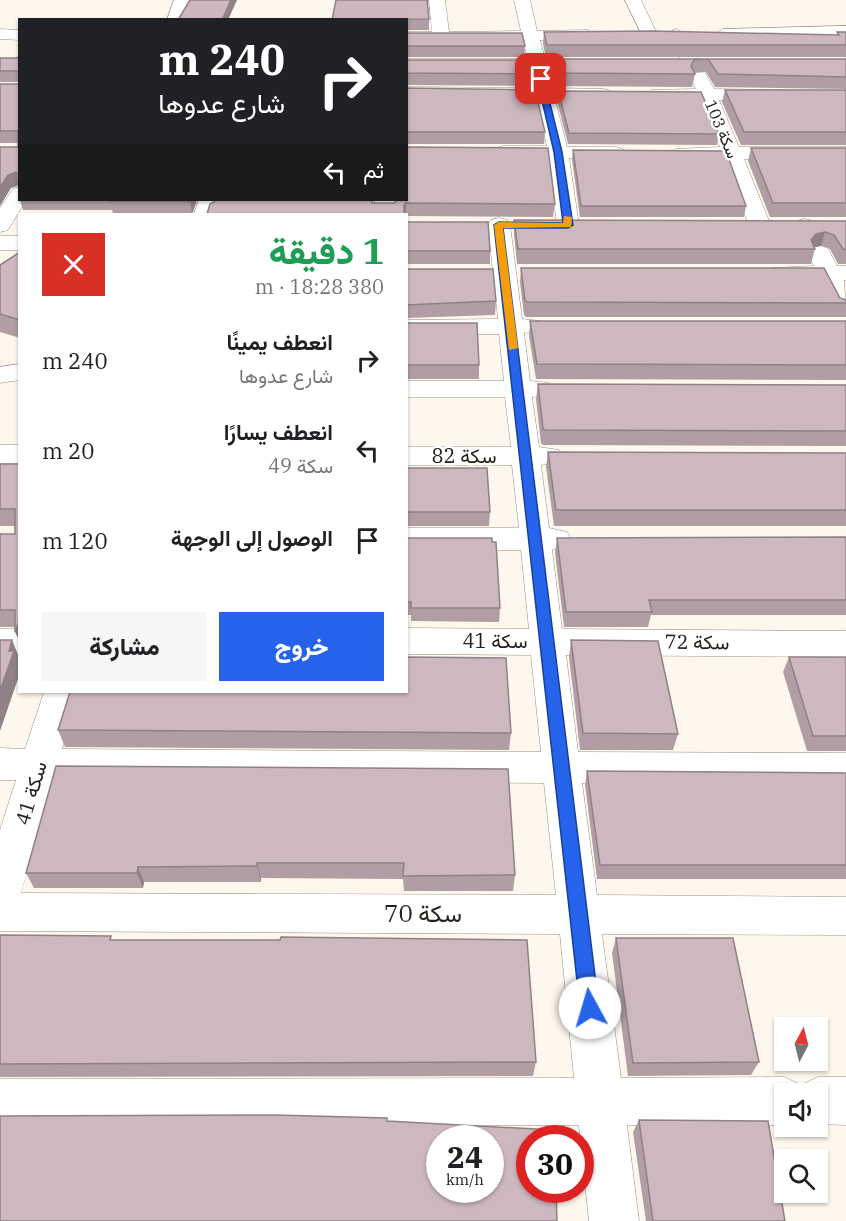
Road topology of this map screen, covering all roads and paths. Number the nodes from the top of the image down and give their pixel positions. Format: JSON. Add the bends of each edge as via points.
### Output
{"nodes":[{"id":1,"x":182,"y":0,"type":"edge"},
{"id":2,"x":437,"y":0,"type":"edge"},
{"id":3,"x":522,"y":0,"type":"edge"},
{"id":4,"x":633,"y":0,"type":"edge"},
{"id":5,"x":176,"y":18,"type":"edge"},
{"id":6,"x":846,"y":24,"type":"edge"},
{"id":7,"x":846,"y":31,"type":"edge"},
{"id":8,"x":812,"y":33,"type":"junction"},
{"id":9,"x":0,"y":34,"type":"edge"},
{"id":10,"x":18,"y":34,"type":"edge"},
{"id":11,"x":676,"y":34,"type":"junction"},
{"id":12,"x":601,"y":35,"type":"edge"},
{"id":13,"x":441,"y":36,"type":"junction"},
{"id":14,"x":529,"y":36,"type":"junction"},
{"id":15,"x":408,"y":37,"type":"edge"},
{"id":16,"x":824,"y":48,"type":"edge"},
{"id":17,"x":408,"y":64,"type":"edge"},
{"id":18,"x":537,"y":64,"type":"junction"},
{"id":19,"x":616,"y":65,"type":"edge"},
{"id":20,"x":672,"y":65,"type":"edge"},
{"id":21,"x":700,"y":65,"type":"junction"},
{"id":22,"x":408,"y":92,"type":"edge"},
{"id":23,"x":544,"y":93,"type":"junction"},
{"id":24,"x":707,"y":94,"type":"junction"},
{"id":25,"x":846,"y":96,"type":"edge"},
{"id":26,"x":488,"y":152,"type":"edge"},
{"id":27,"x":558,"y":152,"type":"junction"},
{"id":28,"x":639,"y":153,"type":"edge"},
{"id":29,"x":663,"y":153,"type":"edge"},
{"id":30,"x":733,"y":153,"type":"junction"},
{"id":31,"x":846,"y":153,"type":"edge"},
{"id":32,"x":18,"y":197,"type":"edge"},
{"id":33,"x":500,"y":225,"type":"dead end"},
{"id":34,"x":545,"y":225,"type":"edge"},
{"id":35,"x":568,"y":225,"type":"junction"},
{"id":36,"x":591,"y":225,"type":"edge"},
{"id":37,"x":738,"y":226,"type":"edge"},
{"id":38,"x":760,"y":226,"type":"junction"},
{"id":39,"x":4,"y":227,"type":"edge"},
{"id":40,"x":18,"y":241,"type":"edge"},
{"id":41,"x":759,"y":273,"type":"edge"},
{"id":42,"x":837,"y":273,"type":"edge"},
{"id":43,"x":842,"y":320,"type":"edge"},
{"id":44,"x":510,"y":326,"type":"junction"},
{"id":45,"x":558,"y":326,"type":"edge"},
{"id":46,"x":408,"y":327,"type":"edge"},
{"id":47,"x":18,"y":372,"type":"edge"},
{"id":48,"x":0,"y":375,"type":"edge"},
{"id":49,"x":408,"y":389,"type":"edge"},
{"id":50,"x":518,"y":389,"type":"junction"},
{"id":51,"x":565,"y":389,"type":"edge"},
{"id":52,"x":0,"y":454,"type":"edge"},
{"id":53,"x":18,"y":454,"type":"edge"},
{"id":54,"x":408,"y":456,"type":"edge"},
{"id":55,"x":526,"y":456,"type":"junction"},
{"id":56,"x":573,"y":456,"type":"edge"},
{"id":57,"x":408,"y":539,"type":"edge"},
{"id":58,"x":535,"y":539,"type":"junction"},
{"id":59,"x":583,"y":539,"type":"edge"},
{"id":60,"x":408,"y":641,"type":"edge"},
{"id":61,"x":547,"y":641,"type":"junction"},
{"id":62,"x":0,"y":642,"type":"edge"},
{"id":63,"x":18,"y":642,"type":"edge"},
{"id":64,"x":846,"y":644,"type":"edge"},
{"id":65,"x":61,"y":693,"type":"edge"},
{"id":66,"x":0,"y":764,"type":"edge"},
{"id":67,"x":39,"y":764,"type":"junction"},
{"id":68,"x":562,"y":769,"type":"junction"},
{"id":69,"x":846,"y":769,"type":"edge"},
{"id":70,"x":0,"y":895,"type":"edge"},
{"id":71,"x":0,"y":912,"type":"edge"},
{"id":72,"x":579,"y":915,"type":"junction"},
{"id":73,"x":846,"y":916,"type":"edge"},
{"id":74,"x":600,"y":1101,"type":"junction"},
{"id":75,"x":774,"y":1101,"type":"edge"},
{"id":76,"x":828,"y":1101,"type":"edge"},
{"id":77,"x":846,"y":1101,"type":"edge"},
{"id":78,"x":0,"y":1103,"type":"edge"},
{"id":79,"x":614,"y":1221,"type":"edge"}],
"edges":[{"from":1,"to":5,"type":"street"},
{"from":2,"to":13,"type":"street"},
{"from":3,"to":14,"type":"street"},
{"from":4,"to":11,"type":"street","via":[[643,35]]},
{"from":6,"to":8,"type":"street"},
{"from":7,"to":8,"type":"street"},
{"from":8,"to":11,"type":"street"},
{"from":8,"to":16,"type":"street"},
{"from":9,"to":10,"type":"street"},
{"from":11,"to":21,"type":"street","name":"سكة 103"},
{"from":12,"to":14,"type":"street"},
{"from":13,"to":14,"type":"street"},
{"from":13,"to":15,"type":"street"},
{"from":14,"to":18,"type":"street"},
{"from":17,"to":18,"type":"street"},
{"from":18,"to":19,"type":"street"},
{"from":18,"to":23,"type":"street"},
{"from":20,"to":21,"type":"street"},
{"from":21,"to":24,"type":"street","name":"سكة 103"},
{"from":22,"to":23,"type":"street"},
{"from":23,"to":24,"type":"street"},
{"from":23,"to":27,"type":"street"},
{"from":24,"to":25,"type":"street"},
{"from":24,"to":30,"type":"street","name":"سكة 103"},
{"from":26,"to":27,"type":"street"},
{"from":27,"to":28,"type":"street"},
{"from":27,"to":35,"type":"street"},
{"from":29,"to":30,"type":"street"},
{"from":30,"to":31,"type":"street"},
{"from":30,"to":38,"type":"street","name":"سكة 103"},
{"from":32,"to":39,"type":"street"},
{"from":33,"to":44,"type":"street"},
{"from":34,"to":35,"type":"street"},
{"from":35,"to":36,"type":"street"},
{"from":37,"to":38,"type":"street"},
{"from":38,"to":42,"type":"street","via":[[816,226]]},
{"from":39,"to":40,"type":"street"},
{"from":41,"to":42,"type":"street"},
{"from":42,"to":43,"type":"street"},
{"from":44,"to":45,"type":"street"},
{"from":44,"to":46,"type":"street"},
{"from":44,"to":50,"type":"street"},
{"from":47,"to":48,"type":"street"},
{"from":49,"to":50,"type":"street"},
{"from":50,"to":51,"type":"street"},
{"from":50,"to":55,"type":"street"},
{"from":52,"to":53,"type":"street"},
{"from":54,"to":55,"type":"street","name":"سكة 82"},
{"from":55,"to":56,"type":"street","name":"سكة 82"},
{"from":55,"to":58,"type":"street"},
{"from":57,"to":58,"type":"street"},
{"from":58,"to":59,"type":"street"},
{"from":58,"to":61,"type":"street"},
{"from":60,"to":61,"type":"street","name":"سكة 41"},
{"from":61,"to":64,"type":"street","name":"سكة 72"},
{"from":61,"to":68,"type":"street"},
{"from":62,"to":63,"type":"street"},
{"from":65,"to":67,"type":"street","name":"سكة 41"},
{"from":66,"to":67,"type":"street"},
{"from":67,"to":68,"type":"street"},
{"from":67,"to":70,"type":"street","name":"سكة 41"},
{"from":68,"to":69,"type":"street"},
{"from":68,"to":72,"type":"street"},
{"from":71,"to":72,"type":"street","name":"سكة 70"},
{"from":72,"to":73,"type":"street","name":"سكة 70"},
{"from":72,"to":74,"type":"street"},
{"from":74,"to":75,"type":"street"},
{"from":74,"to":78,"type":"street"},
{"from":74,"to":79,"type":"street"},
{"from":76,"to":77,"type":"street"}]}
